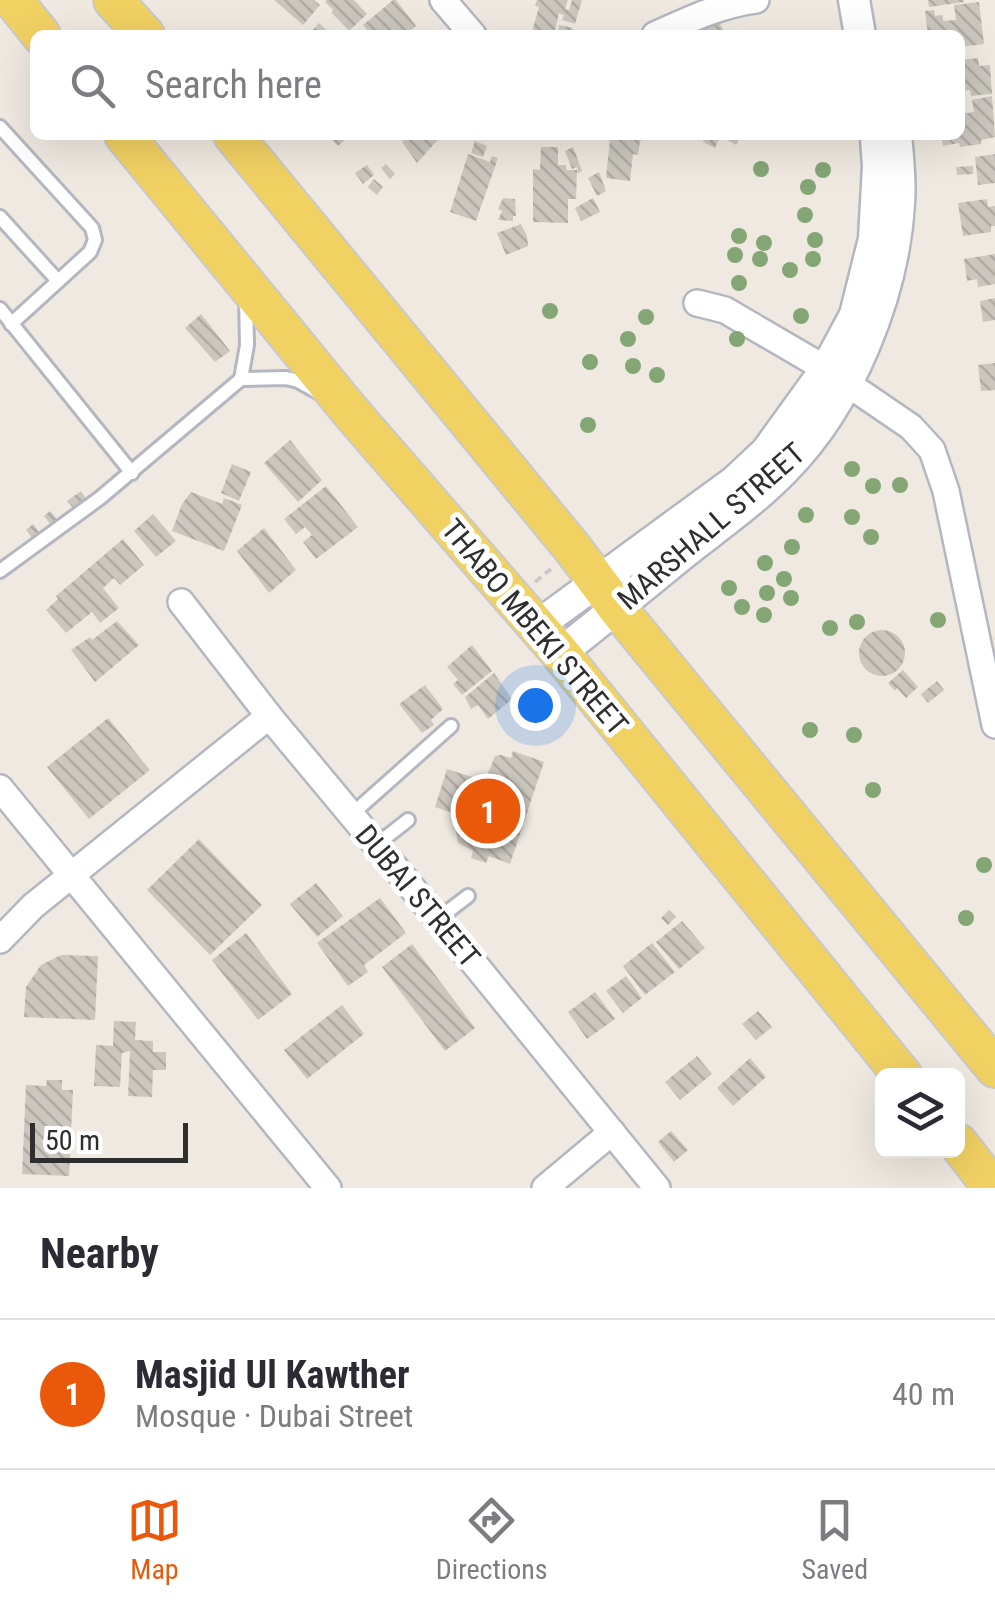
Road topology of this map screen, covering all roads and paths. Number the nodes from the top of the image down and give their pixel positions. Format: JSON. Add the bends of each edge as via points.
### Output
{"nodes":[{"id":1,"x":13,"y":0,"type":"edge"},
{"id":2,"x":114,"y":0,"type":"edge"},
{"id":3,"x":443,"y":0,"type":"edge"},
{"id":4,"x":756,"y":0,"type":"edge"},
{"id":5,"x":854,"y":0,"type":"edge"},
{"id":6,"x":874,"y":0,"type":"edge"},
{"id":7,"x":38,"y":30,"type":"edge"},
{"id":8,"x":141,"y":30,"type":"edge"},
{"id":9,"x":469,"y":30,"type":"edge"},
{"id":10,"x":666,"y":30,"type":"edge"},
{"id":11,"x":859,"y":30,"type":"edge"},
{"id":12,"x":879,"y":30,"type":"edge"},
{"id":13,"x":0,"y":127,"type":"edge"},
{"id":14,"x":128,"y":140,"type":"edge"},
{"id":15,"x":237,"y":140,"type":"edge"},
{"id":16,"x":876,"y":140,"type":"edge"},
{"id":17,"x":896,"y":140,"type":"edge"},
{"id":18,"x":0,"y":217,"type":"edge"},
{"id":19,"x":58,"y":281,"type":"junction"},
{"id":20,"x":246,"y":284,"type":"junction"},
{"id":21,"x":697,"y":303,"type":"dead end"},
{"id":22,"x":0,"y":309,"type":"edge"},
{"id":23,"x":12,"y":324,"type":"junction"},
{"id":24,"x":836,"y":377,"type":"junction"},
{"id":25,"x":241,"y":379,"type":"junction"},
{"id":26,"x":350,"y":411,"type":"junction"},
{"id":27,"x":132,"y":473,"type":"junction"},
{"id":28,"x":574,"y":550,"type":"junction"},
{"id":29,"x":0,"y":571,"type":"edge"},
{"id":30,"x":608,"y":595,"type":"junction"},
{"id":31,"x":181,"y":602,"type":"dead end"},
{"id":32,"x":537,"y":627,"type":"junction"},
{"id":33,"x":269,"y":716,"type":"junction"},
{"id":34,"x":995,"y":725,"type":"edge"},
{"id":35,"x":451,"y":726,"type":"dead end"},
{"id":36,"x":0,"y":788,"type":"edge"},
{"id":37,"x":352,"y":815,"type":"junction"},
{"id":38,"x":408,"y":820,"type":"dead end"},
{"id":39,"x":376,"y":845,"type":"junction"},
{"id":40,"x":72,"y":876,"type":"junction"},
{"id":41,"x":468,"y":896,"type":"dead end"},
{"id":42,"x":438,"y":919,"type":"junction"},
{"id":43,"x":0,"y":940,"type":"edge"},
{"id":44,"x":896,"y":1068,"type":"edge"},
{"id":45,"x":995,"y":1068,"type":"edge"},
{"id":46,"x":612,"y":1132,"type":"junction"},
{"id":47,"x":965,"y":1152,"type":"edge"},
{"id":48,"x":328,"y":1188,"type":"edge"},
{"id":49,"x":545,"y":1188,"type":"edge"},
{"id":50,"x":657,"y":1188,"type":"edge"},
{"id":51,"x":993,"y":1188,"type":"edge"}],
"edges":[{"from":1,"to":7,"type":"main road"},
{"from":2,"to":8,"type":"main road"},
{"from":3,"to":9,"type":"street"},
{"from":4,"to":10,"type":"street","via":[[716,8]]},
{"from":5,"to":11,"type":"street"},
{"from":6,"to":12,"type":"street"},
{"from":13,"to":19,"type":"lane","via":[[92,228],[90,252]]},
{"from":14,"to":20,"type":"main road","name":"THABO MBEKI STREET"},
{"from":15,"to":28,"type":"main road"},
{"from":16,"to":24,"type":"street","name":"MARSHALL STREET","via":[[874,239]]},
{"from":17,"to":24,"type":"street","name":"MARSHALL STREET","via":[[900,202],[879,308]]},
{"from":18,"to":19,"type":"lane"},
{"from":19,"to":23,"type":"lane"},
{"from":20,"to":25,"type":"lane"},
{"from":20,"to":26,"type":"main road","name":"THABO MBEKI STREET"},
{"from":21,"to":24,"type":"street","via":[[725,310]]},
{"from":22,"to":23,"type":"lane"},
{"from":23,"to":27,"type":"lane"},
{"from":24,"to":30,"type":"street","name":"MARSHALL STREET","via":[[766,452]]},
{"from":24,"to":34,"type":"street","via":[[912,426],[932,450]]},
{"from":25,"to":26,"type":"lane","via":[[298,381]]},
{"from":25,"to":27,"type":"lane"},
{"from":26,"to":32,"type":"main road","name":"THABO MBEKI STREET"},
{"from":27,"to":29,"type":"lane"},
{"from":28,"to":30,"type":"main road"},
{"from":28,"to":32,"type":"path"},
{"from":30,"to":32,"type":"street","name":"MARSHALL STREET"},
{"from":30,"to":45,"type":"main road"},
{"from":31,"to":33,"type":"street","name":"DUBAI STREET"},
{"from":32,"to":44,"type":"main road","name":"THABO MBEKI STREET"},
{"from":33,"to":37,"type":"street","name":"DUBAI STREET"},
{"from":33,"to":40,"type":"street"},
{"from":35,"to":37,"type":"lane"},
{"from":36,"to":40,"type":"street"},
{"from":37,"to":39,"type":"street","name":"DUBAI STREET"},
{"from":38,"to":39,"type":"lane"},
{"from":39,"to":42,"type":"street","name":"DUBAI STREET"},
{"from":40,"to":43,"type":"street"},
{"from":40,"to":48,"type":"street"},
{"from":41,"to":42,"type":"lane"},
{"from":42,"to":46,"type":"street","name":"DUBAI STREET"},
{"from":46,"to":49,"type":"street"},
{"from":46,"to":50,"type":"street","name":"DUBAI STREET"},
{"from":47,"to":51,"type":"main road"}]}
